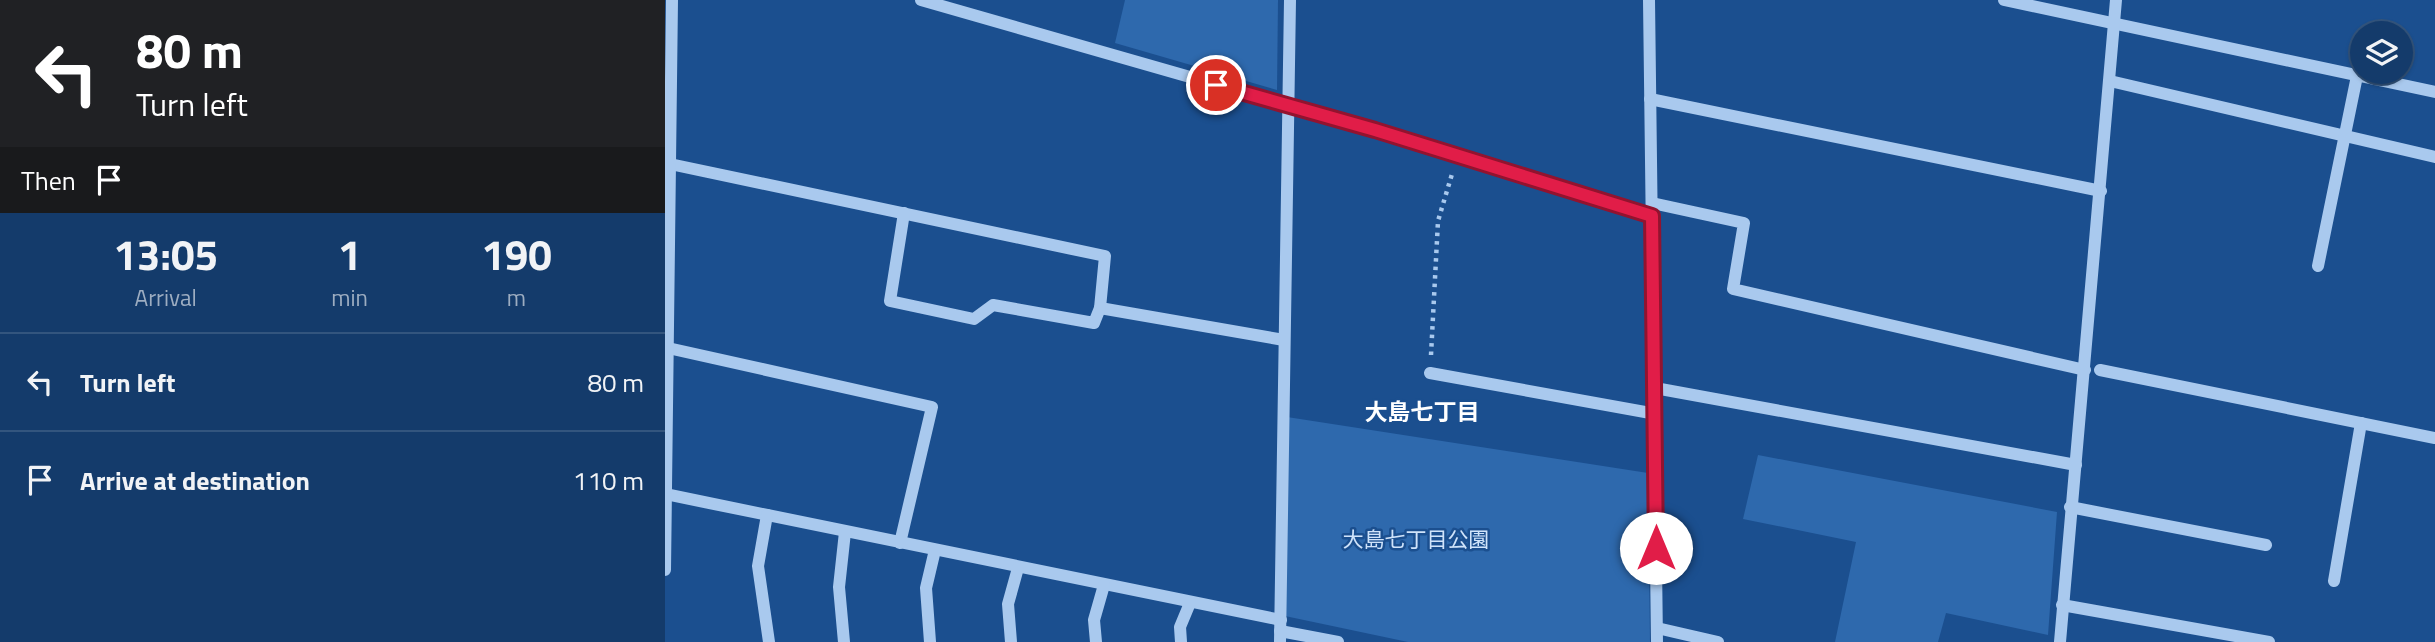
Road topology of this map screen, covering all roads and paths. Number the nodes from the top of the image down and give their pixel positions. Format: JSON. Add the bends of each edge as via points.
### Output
{"nodes":[{"id":1,"x":672,"y":0,"type":"edge"},
{"id":2,"x":921,"y":0,"type":"edge"},
{"id":3,"x":1290,"y":0,"type":"edge"},
{"id":4,"x":1649,"y":0,"type":"edge"},
{"id":5,"x":2004,"y":0,"type":"edge"},
{"id":6,"x":2116,"y":0,"type":"edge"},
{"id":7,"x":2115,"y":22,"type":"junction"},
{"id":8,"x":2350,"y":74,"type":"edge"},
{"id":9,"x":2110,"y":81,"type":"junction"},
{"id":10,"x":2355,"y":84,"type":"edge"},
{"id":11,"x":2396,"y":84,"type":"edge"},
{"id":12,"x":2435,"y":92,"type":"edge"},
{"id":13,"x":1650,"y":99,"type":"junction"},
{"id":14,"x":1287,"y":106,"type":"junction"},
{"id":15,"x":668,"y":133,"type":"edge"},
{"id":16,"x":2344,"y":136,"type":"junction"},
{"id":17,"x":1457,"y":156,"type":"junction"},
{"id":18,"x":2435,"y":157,"type":"edge"},
{"id":19,"x":670,"y":164,"type":"junction"},
{"id":20,"x":2101,"y":191,"type":"junction"},
{"id":21,"x":1652,"y":210,"type":"junction"},
{"id":22,"x":904,"y":213,"type":"junction"},
{"id":23,"x":2318,"y":266,"type":"dead end"},
{"id":24,"x":667,"y":293,"type":"edge"},
{"id":25,"x":1100,"y":308,"type":"junction"},
{"id":26,"x":1284,"y":340,"type":"junction"},
{"id":27,"x":668,"y":348,"type":"junction"},
{"id":28,"x":2085,"y":370,"type":"junction"},
{"id":29,"x":2100,"y":370,"type":"dead end"},
{"id":30,"x":1430,"y":373,"type":"joint"},
{"id":31,"x":1655,"y":388,"type":"junction"},
{"id":32,"x":1656,"y":414,"type":"junction"},
{"id":33,"x":2361,"y":423,"type":"junction"},
{"id":34,"x":2435,"y":438,"type":"edge"},
{"id":35,"x":2076,"y":465,"type":"junction"},
{"id":36,"x":666,"y":494,"type":"edge"},
{"id":37,"x":2070,"y":507,"type":"junction"},
{"id":38,"x":767,"y":515,"type":"junction"},
{"id":39,"x":845,"y":532,"type":"junction"},
{"id":40,"x":900,"y":543,"type":"junction"},
{"id":41,"x":2266,"y":545,"type":"dead end"},
{"id":42,"x":935,"y":550,"type":"junction"},
{"id":43,"x":1018,"y":568,"type":"junction"},
{"id":44,"x":665,"y":570,"type":"edge"},
{"id":45,"x":2334,"y":581,"type":"dead end"},
{"id":46,"x":1104,"y":585,"type":"junction"},
{"id":47,"x":1190,"y":603,"type":"junction"},
{"id":48,"x":2062,"y":605,"type":"junction"},
{"id":49,"x":1657,"y":628,"type":"junction"},
{"id":50,"x":1280,"y":631,"type":"edge"},
{"id":51,"x":769,"y":642,"type":"edge"},
{"id":52,"x":843,"y":642,"type":"edge"},
{"id":53,"x":930,"y":642,"type":"edge"},
{"id":54,"x":1011,"y":642,"type":"edge"},
{"id":55,"x":1096,"y":642,"type":"edge"},
{"id":56,"x":1181,"y":642,"type":"edge"},
{"id":57,"x":1338,"y":642,"type":"edge"},
{"id":58,"x":1657,"y":642,"type":"edge"},
{"id":59,"x":1717,"y":642,"type":"edge"},
{"id":60,"x":2060,"y":642,"type":"edge"},
{"id":61,"x":2269,"y":642,"type":"edge"}],
"edges":[{"from":1,"to":15,"type":"street"},
{"from":2,"to":14,"type":"street"},
{"from":3,"to":14,"type":"street"},
{"from":4,"to":13,"type":"street"},
{"from":5,"to":7,"type":"street"},
{"from":6,"to":7,"type":"street"},
{"from":7,"to":8,"type":"street"},
{"from":7,"to":9,"type":"street"},
{"from":9,"to":16,"type":"street"},
{"from":9,"to":20,"type":"street"},
{"from":10,"to":16,"type":"street"},
{"from":11,"to":12,"type":"street"},
{"from":13,"to":20,"type":"street"},
{"from":13,"to":21,"type":"street"},
{"from":14,"to":17,"type":"street"},
{"from":14,"to":26,"type":"street"},
{"from":15,"to":19,"type":"street"},
{"from":16,"to":18,"type":"street"},
{"from":16,"to":23,"type":"street"},
{"from":17,"to":21,"type":"street"},
{"from":17,"to":30,"type":"path","via":[[1438,221]]},
{"from":19,"to":22,"type":"street"},
{"from":19,"to":24,"type":"street"},
{"from":20,"to":28,"type":"street"},
{"from":21,"to":28,"type":"street","via":[[1744,223],[1733,289]]},
{"from":21,"to":31,"type":"street"},
{"from":22,"to":25,"type":"street","via":[[1105,256]]},
{"from":22,"to":25,"type":"street","via":[[890,302],[974,319],[993,305],[1094,323]]},
{"from":24,"to":27,"type":"street"},
{"from":25,"to":26,"type":"street"},
{"from":26,"to":50,"type":"street"},
{"from":27,"to":36,"type":"street"},
{"from":27,"to":40,"type":"street","via":[[932,407]]},
{"from":28,"to":35,"type":"street"},
{"from":29,"to":33,"type":"street"},
{"from":30,"to":32,"type":"street"},
{"from":31,"to":32,"type":"street"},
{"from":31,"to":35,"type":"street"},
{"from":32,"to":49,"type":"street"},
{"from":33,"to":34,"type":"street"},
{"from":33,"to":45,"type":"street"},
{"from":35,"to":37,"type":"street"},
{"from":36,"to":38,"type":"street"},
{"from":36,"to":44,"type":"street"},
{"from":37,"to":41,"type":"street"},
{"from":37,"to":48,"type":"street"},
{"from":38,"to":39,"type":"street"},
{"from":38,"to":51,"type":"street","via":[[758,566]]},
{"from":39,"to":40,"type":"street"},
{"from":39,"to":52,"type":"street","via":[[838,587]]},
{"from":40,"to":42,"type":"street"},
{"from":42,"to":43,"type":"street"},
{"from":42,"to":53,"type":"street","via":[[926,588]]},
{"from":43,"to":46,"type":"street"},
{"from":43,"to":54,"type":"street","via":[[1008,604]]},
{"from":46,"to":47,"type":"street"},
{"from":46,"to":55,"type":"street","via":[[1094,620]]},
{"from":47,"to":50,"type":"street"},
{"from":47,"to":56,"type":"street","via":[[1180,627]]},
{"from":48,"to":60,"type":"street"},
{"from":48,"to":61,"type":"street"},
{"from":49,"to":58,"type":"street"},
{"from":49,"to":59,"type":"street"},
{"from":50,"to":57,"type":"street"}]}
